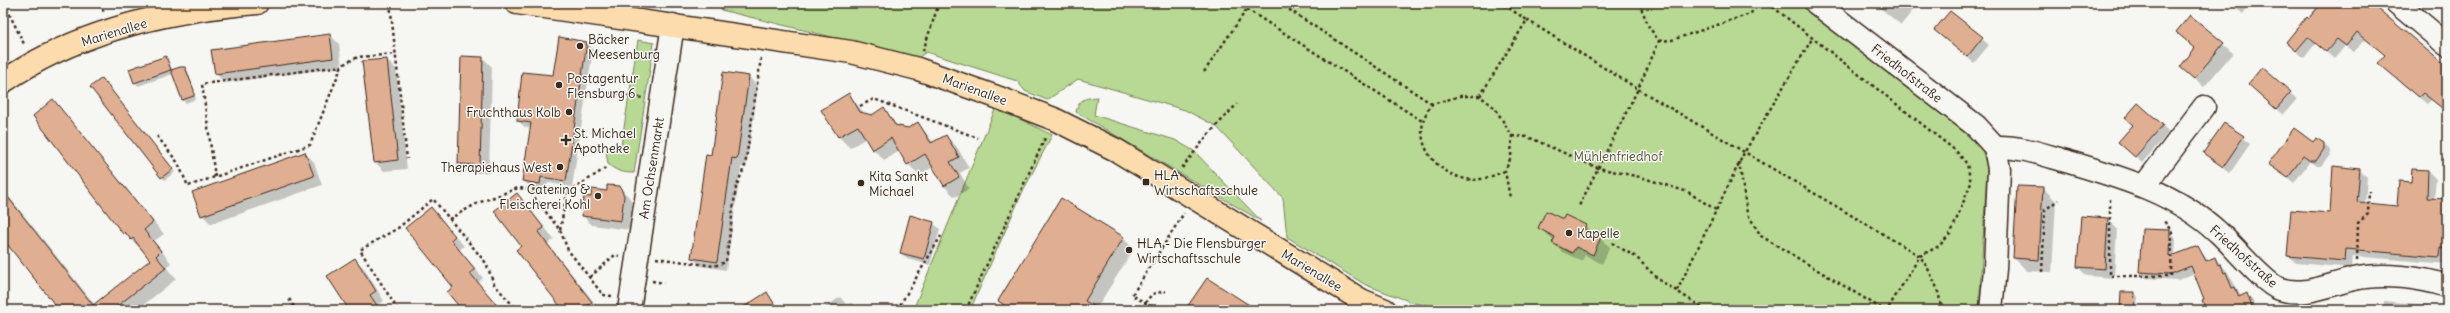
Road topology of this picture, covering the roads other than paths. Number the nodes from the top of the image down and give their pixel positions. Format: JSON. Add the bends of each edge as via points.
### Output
{"nodes":[{"id":1,"x":257,"y":3,"type":"edge"},
{"id":2,"x":517,"y":3,"type":"edge"},
{"id":3,"x":1816,"y":3,"type":"edge"},
{"id":4,"x":2397,"y":3,"type":"edge"},
{"id":5,"x":210,"y":5,"type":"edge"},
{"id":6,"x":673,"y":25,"type":"junction"},
{"id":7,"x":2447,"y":45,"type":"edge"},
{"id":8,"x":3,"y":82,"type":"edge"},
{"id":9,"x":2204,"y":107,"type":"dead end"},
{"id":10,"x":1995,"y":146,"type":"junction"},
{"id":11,"x":2144,"y":186,"type":"junction"},
{"id":12,"x":2447,"y":286,"type":"edge"},
{"id":13,"x":630,"y":304,"type":"edge"},
{"id":14,"x":1385,"y":310,"type":"edge"},
{"id":15,"x":1991,"y":310,"type":"edge"}],
"edges":[{"from":1,"to":5,"type":"main road","name":"Marienallee"},
{"from":2,"to":6,"type":"main road","name":"Marienallee"},
{"from":3,"to":10,"type":"street","name":"Friedhofstraße","via":[[1976,126]]},
{"from":4,"to":7,"type":"street"},
{"from":5,"to":8,"type":"main road","name":"Marienallee","via":[[110,30],[33,64]]},
{"from":6,"to":13,"type":"street","name":"Am Ochsenmarkt"},
{"from":6,"to":14,"type":"main road","name":"Marienallee","via":[[851,52],[918,69],[1054,119],[1116,150],[1362,300]]},
{"from":9,"to":11,"type":"street"},
{"from":10,"to":11,"type":"street","name":"Friedhofstraße","via":[[2012,146],[2032,151]]},
{"from":10,"to":15,"type":"street","via":[[1999,169]]},
{"from":11,"to":12,"type":"street","name":"Friedhofstraße","via":[[2172,198],[2197,215],[2279,289],[2313,290],[2356,278],[2400,277],[2432,280]]}]}
